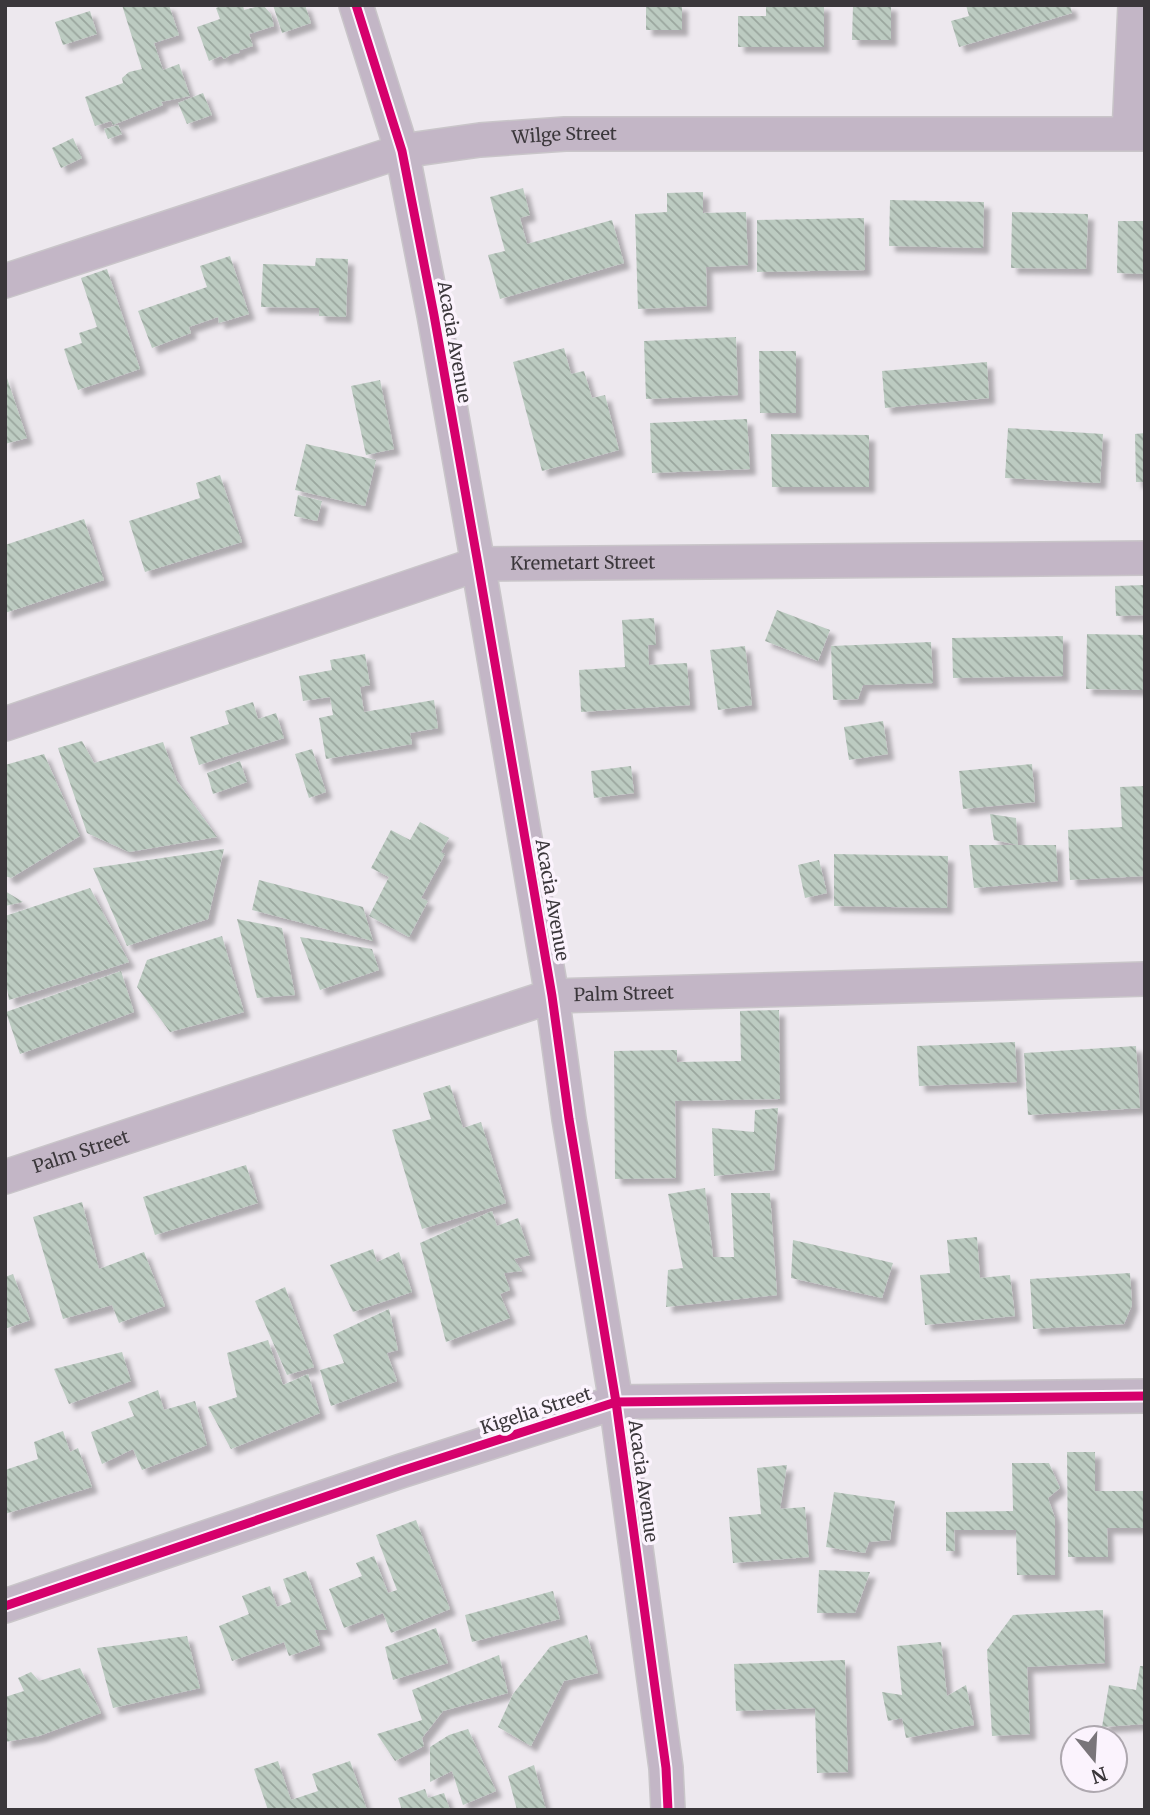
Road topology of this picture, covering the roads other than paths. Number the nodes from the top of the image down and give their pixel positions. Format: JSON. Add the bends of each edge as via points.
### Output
{"nodes":[{"id":1,"x":356,"y":5,"type":"edge"},
{"id":2,"x":1135,"y":5,"type":"edge"},
{"id":3,"x":1137,"y":134,"type":"edge"},
{"id":4,"x":402,"y":151,"type":"junction"},
{"id":5,"x":5,"y":281,"type":"edge"},
{"id":6,"x":1145,"y":558,"type":"edge"},
{"id":7,"x":478,"y":564,"type":"junction"},
{"id":8,"x":5,"y":724,"type":"edge"},
{"id":9,"x":1145,"y":979,"type":"edge"},
{"id":10,"x":552,"y":996,"type":"junction"},
{"id":11,"x":5,"y":1177,"type":"edge"},
{"id":12,"x":1145,"y":1396,"type":"edge"},
{"id":13,"x":616,"y":1402,"type":"junction"},
{"id":14,"x":5,"y":1606,"type":"edge"},
{"id":15,"x":668,"y":1810,"type":"edge"}],
"edges":[{"from":1,"to":4,"type":"street","name":"Acacia Avenue"},
{"from":2,"to":3,"type":"street"},
{"from":3,"to":4,"type":"street","name":"Wilge Street","via":[[565,134]]},
{"from":4,"to":5,"type":"street","name":"Wilge Street"},
{"from":4,"to":7,"type":"street","name":"Acacia Avenue"},
{"from":6,"to":7,"type":"street","name":"Kremetart Street"},
{"from":7,"to":8,"type":"street","name":"Kremetart Street"},
{"from":7,"to":10,"type":"street","name":"Acacia Avenue"},
{"from":9,"to":10,"type":"street","name":"Palm Street"},
{"from":10,"to":11,"type":"street","name":"Palm Street"},
{"from":10,"to":13,"type":"street","name":"Acacia Avenue"},
{"from":12,"to":13,"type":"street","name":"Kigelia Street"},
{"from":13,"to":14,"type":"street","name":"Kigelia Street"},
{"from":13,"to":15,"type":"street","name":"Acacia Avenue"}]}
